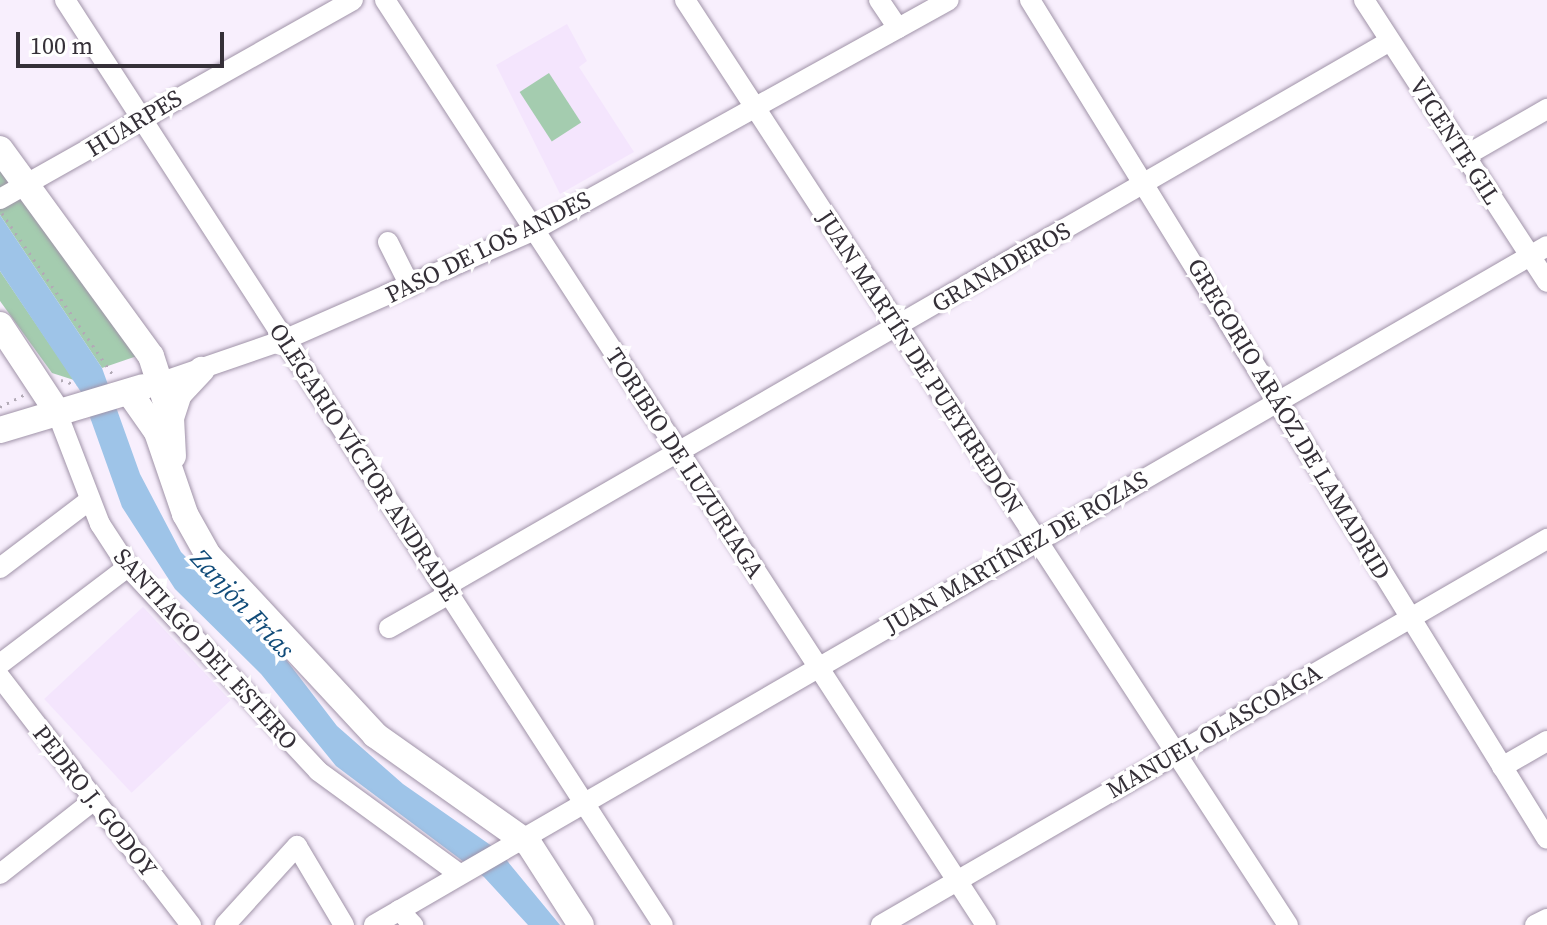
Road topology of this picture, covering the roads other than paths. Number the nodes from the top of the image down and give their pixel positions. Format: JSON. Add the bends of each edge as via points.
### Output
{"nodes":[{"id":1,"x":65,"y":0,"type":"edge"},
{"id":2,"x":353,"y":0,"type":"edge"},
{"id":3,"x":385,"y":0,"type":"edge"},
{"id":4,"x":685,"y":0,"type":"edge"},
{"id":5,"x":879,"y":0,"type":"edge"},
{"id":6,"x":949,"y":0,"type":"edge"},
{"id":7,"x":1030,"y":0,"type":"edge"},
{"id":8,"x":1364,"y":0,"type":"edge"},
{"id":9,"x":898,"y":28,"type":"junction"},
{"id":10,"x":1390,"y":41,"type":"junction"},
{"id":11,"x":754,"y":107,"type":"junction"},
{"id":12,"x":1547,"y":109,"type":"edge"},
{"id":13,"x":141,"y":118,"type":"junction"},
{"id":14,"x":0,"y":149,"type":"edge"},
{"id":15,"x":1465,"y":156,"type":"junction"},
{"id":16,"x":1146,"y":183,"type":"junction"},
{"id":17,"x":29,"y":188,"type":"junction"},
{"id":18,"x":0,"y":199,"type":"edge"},
{"id":19,"x":534,"y":230,"type":"junction"},
{"id":20,"x":388,"y":242,"type":"dead end"},
{"id":21,"x":1539,"y":251,"type":"edge"},
{"id":22,"x":1547,"y":282,"type":"edge"},
{"id":23,"x":410,"y":286,"type":"junction"},
{"id":24,"x":0,"y":325,"type":"edge"},
{"id":25,"x":898,"y":327,"type":"junction"},
{"id":26,"x":284,"y":340,"type":"junction"},
{"id":27,"x":201,"y":370,"type":"junction"},
{"id":28,"x":162,"y":382,"type":"junction"},
{"id":29,"x":119,"y":388,"type":"junction"},
{"id":30,"x":1278,"y":403,"type":"junction"},
{"id":31,"x":56,"y":410,"type":"junction"},
{"id":32,"x":171,"y":418,"type":"junction"},
{"id":33,"x":0,"y":430,"type":"edge"},
{"id":34,"x":678,"y":452,"type":"junction"},
{"id":35,"x":175,"y":480,"type":"junction"},
{"id":36,"x":90,"y":500,"type":"junction"},
{"id":37,"x":1547,"y":539,"type":"edge"},
{"id":38,"x":1036,"y":540,"type":"junction"},
{"id":39,"x":128,"y":567,"type":"junction"},
{"id":40,"x":0,"y":568,"type":"edge"},
{"id":41,"x":446,"y":590,"type":"junction"},
{"id":42,"x":1410,"y":619,"type":"junction"},
{"id":43,"x":389,"y":628,"type":"dead end"},
{"id":44,"x":0,"y":664,"type":"edge"},
{"id":45,"x":818,"y":666,"type":"junction"},
{"id":46,"x":0,"y":677,"type":"edge"},
{"id":47,"x":1547,"y":741,"type":"edge"},
{"id":48,"x":1174,"y":752,"type":"junction"},
{"id":49,"x":1502,"y":767,"type":"junction"},
{"id":50,"x":94,"y":800,"type":"junction"},
{"id":51,"x":584,"y":803,"type":"junction"},
{"id":52,"x":523,"y":839,"type":"junction"},
{"id":53,"x":1547,"y":839,"type":"edge"},
{"id":54,"x":478,"y":863,"type":"junction"},
{"id":55,"x":0,"y":874,"type":"edge"},
{"id":56,"x":958,"y":882,"type":"junction"},
{"id":57,"x":406,"y":918,"type":"edge"},
{"id":58,"x":1547,"y":919,"type":"edge"},
{"id":59,"x":191,"y":925,"type":"edge"},
{"id":60,"x":225,"y":925,"type":"edge"},
{"id":61,"x":344,"y":925,"type":"edge"},
{"id":62,"x":374,"y":925,"type":"edge"},
{"id":63,"x":581,"y":925,"type":"edge"},
{"id":64,"x":663,"y":925,"type":"edge"},
{"id":65,"x":881,"y":925,"type":"edge"},
{"id":66,"x":986,"y":925,"type":"edge"},
{"id":67,"x":1288,"y":925,"type":"edge"},
{"id":68,"x":1535,"y":925,"type":"edge"}],
"edges":[{"from":1,"to":13,"type":"street","name":"OLEGARIO VÍCTOR ANDRADE"},
{"from":2,"to":13,"type":"street","name":"HUARPES"},
{"from":3,"to":19,"type":"street","name":"TORIBIO DE LUZURIAGA"},
{"from":4,"to":11,"type":"street","name":"JUAN MARTÍN DE PUEYRREDÓN"},
{"from":5,"to":9,"type":"street"},
{"from":6,"to":9,"type":"street","name":"PASO DE LOS ANDES"},
{"from":7,"to":16,"type":"street","name":"GREGORIO ARÁOZ DE LAMADRID"},
{"from":8,"to":10,"type":"street","name":"VICENTE GIL"},
{"from":9,"to":11,"type":"street","name":"PASO DE LOS ANDES"},
{"from":10,"to":15,"type":"street","name":"VICENTE GIL"},
{"from":10,"to":16,"type":"street","name":"GRANADEROS"},
{"from":11,"to":19,"type":"street","name":"PASO DE LOS ANDES"},
{"from":11,"to":25,"type":"street","name":"JUAN MARTÍN DE PUEYRREDÓN"},
{"from":12,"to":15,"type":"street"},
{"from":13,"to":17,"type":"street","name":"HUARPES"},
{"from":13,"to":26,"type":"street","name":"OLEGARIO VÍCTOR ANDRADE"},
{"from":14,"to":17,"type":"main road"},
{"from":15,"to":21,"type":"street","name":"VICENTE GIL"},
{"from":16,"to":25,"type":"street","name":"GRANADEROS"},
{"from":16,"to":30,"type":"street","name":"GREGORIO ARÁOZ DE LAMADRID"},
{"from":17,"to":18,"type":"street","name":"HUARPES"},
{"from":17,"to":28,"type":"main road"},
{"from":19,"to":23,"type":"street","name":"PASO DE LOS ANDES"},
{"from":19,"to":34,"type":"street","name":"TORIBIO DE LUZURIAGA"},
{"from":20,"to":23,"type":"street"},
{"from":21,"to":22,"type":"street","name":"VICENTE GIL"},
{"from":21,"to":30,"type":"street","name":"JUAN MARTÍNEZ DE ROZAS"},
{"from":23,"to":26,"type":"street","name":"PASO DE LOS ANDES"},
{"from":24,"to":31,"type":"main road","name":"SANTIAGO DEL ESTERO"},
{"from":25,"to":34,"type":"street","name":"GRANADEROS"},
{"from":25,"to":38,"type":"street","name":"JUAN MARTÍN DE PUEYRREDÓN"},
{"from":26,"to":27,"type":"street","name":"PASO DE LOS ANDES"},
{"from":26,"to":41,"type":"street","name":"OLEGARIO VÍCTOR ANDRADE"},
{"from":27,"to":28,"type":"street","name":"PASO DE LOS ANDES"},
{"from":27,"to":32,"type":"main road","via":[[179,394]]},
{"from":28,"to":29,"type":"main road","name":"PASO DE LOS ANDES"},
{"from":28,"to":32,"type":"main road"},
{"from":29,"to":31,"type":"main road","name":"PASO DE LOS ANDES"},
{"from":29,"to":35,"type":"main road","via":[[157,432]]},
{"from":30,"to":38,"type":"street","name":"JUAN MARTÍNEZ DE ROZAS"},
{"from":30,"to":42,"type":"street","name":"GREGORIO ARÁOZ DE LAMADRID"},
{"from":31,"to":33,"type":"main road","name":"PASO DE LOS ANDES"},
{"from":31,"to":36,"type":"street","name":"SANTIAGO DEL ESTERO"},
{"from":32,"to":35,"type":"main road"},
{"from":34,"to":41,"type":"street","name":"GRANADEROS"},
{"from":34,"to":45,"type":"street","name":"TORIBIO DE LUZURIAGA"},
{"from":35,"to":52,"type":"main road","via":[[208,555],[375,735]]},
{"from":36,"to":39,"type":"street","name":"SANTIAGO DEL ESTERO"},
{"from":36,"to":40,"type":"street"},
{"from":37,"to":42,"type":"street","name":"MANUEL OLASCOAGA"},
{"from":38,"to":45,"type":"street","name":"JUAN MARTÍNEZ DE ROZAS"},
{"from":38,"to":48,"type":"street","name":"JUAN MARTÍN DE PUEYRREDÓN"},
{"from":39,"to":44,"type":"street"},
{"from":39,"to":54,"type":"street","name":"SANTIAGO DEL ESTERO","via":[[318,771]]},
{"from":41,"to":43,"type":"street","name":"GRANADEROS"},
{"from":41,"to":51,"type":"street","name":"OLEGARIO VÍCTOR ANDRADE"},
{"from":42,"to":48,"type":"street","name":"MANUEL OLASCOAGA"},
{"from":42,"to":49,"type":"street","name":"GREGORIO ARÁOZ DE LAMADRID"},
{"from":45,"to":51,"type":"street","name":"JUAN MARTÍNEZ DE ROZAS"},
{"from":45,"to":56,"type":"street","name":"TORIBIO DE LUZURIAGA"},
{"from":46,"to":50,"type":"street","name":"PEDRO J. GODOY"},
{"from":47,"to":49,"type":"street"},
{"from":48,"to":56,"type":"street","name":"MANUEL OLASCOAGA"},
{"from":48,"to":67,"type":"street","name":"JUAN MARTÍN DE PUEYRREDÓN"},
{"from":49,"to":53,"type":"street","name":"GREGORIO ARÁOZ DE LAMADRID"},
{"from":50,"to":55,"type":"street"},
{"from":50,"to":59,"type":"street","name":"PEDRO J. GODOY"},
{"from":51,"to":52,"type":"street","name":"JUAN MARTÍNEZ DE ROZAS"},
{"from":51,"to":64,"type":"street","name":"OLEGARIO VÍCTOR ANDRADE"},
{"from":52,"to":54,"type":"street","name":"JUAN MARTÍNEZ DE ROZAS"},
{"from":52,"to":63,"type":"main road"},
{"from":54,"to":57,"type":"street","name":"JUAN MARTÍNEZ DE ROZAS"},
{"from":56,"to":65,"type":"street","name":"MANUEL OLASCOAGA"},
{"from":56,"to":66,"type":"street","name":"TORIBIO DE LUZURIAGA"},
{"from":57,"to":62,"type":"street","name":"JUAN MARTÍNEZ DE ROZAS"},
{"from":58,"to":68,"type":"street"},
{"from":60,"to":61,"type":"street","via":[[297,846]]}]}
